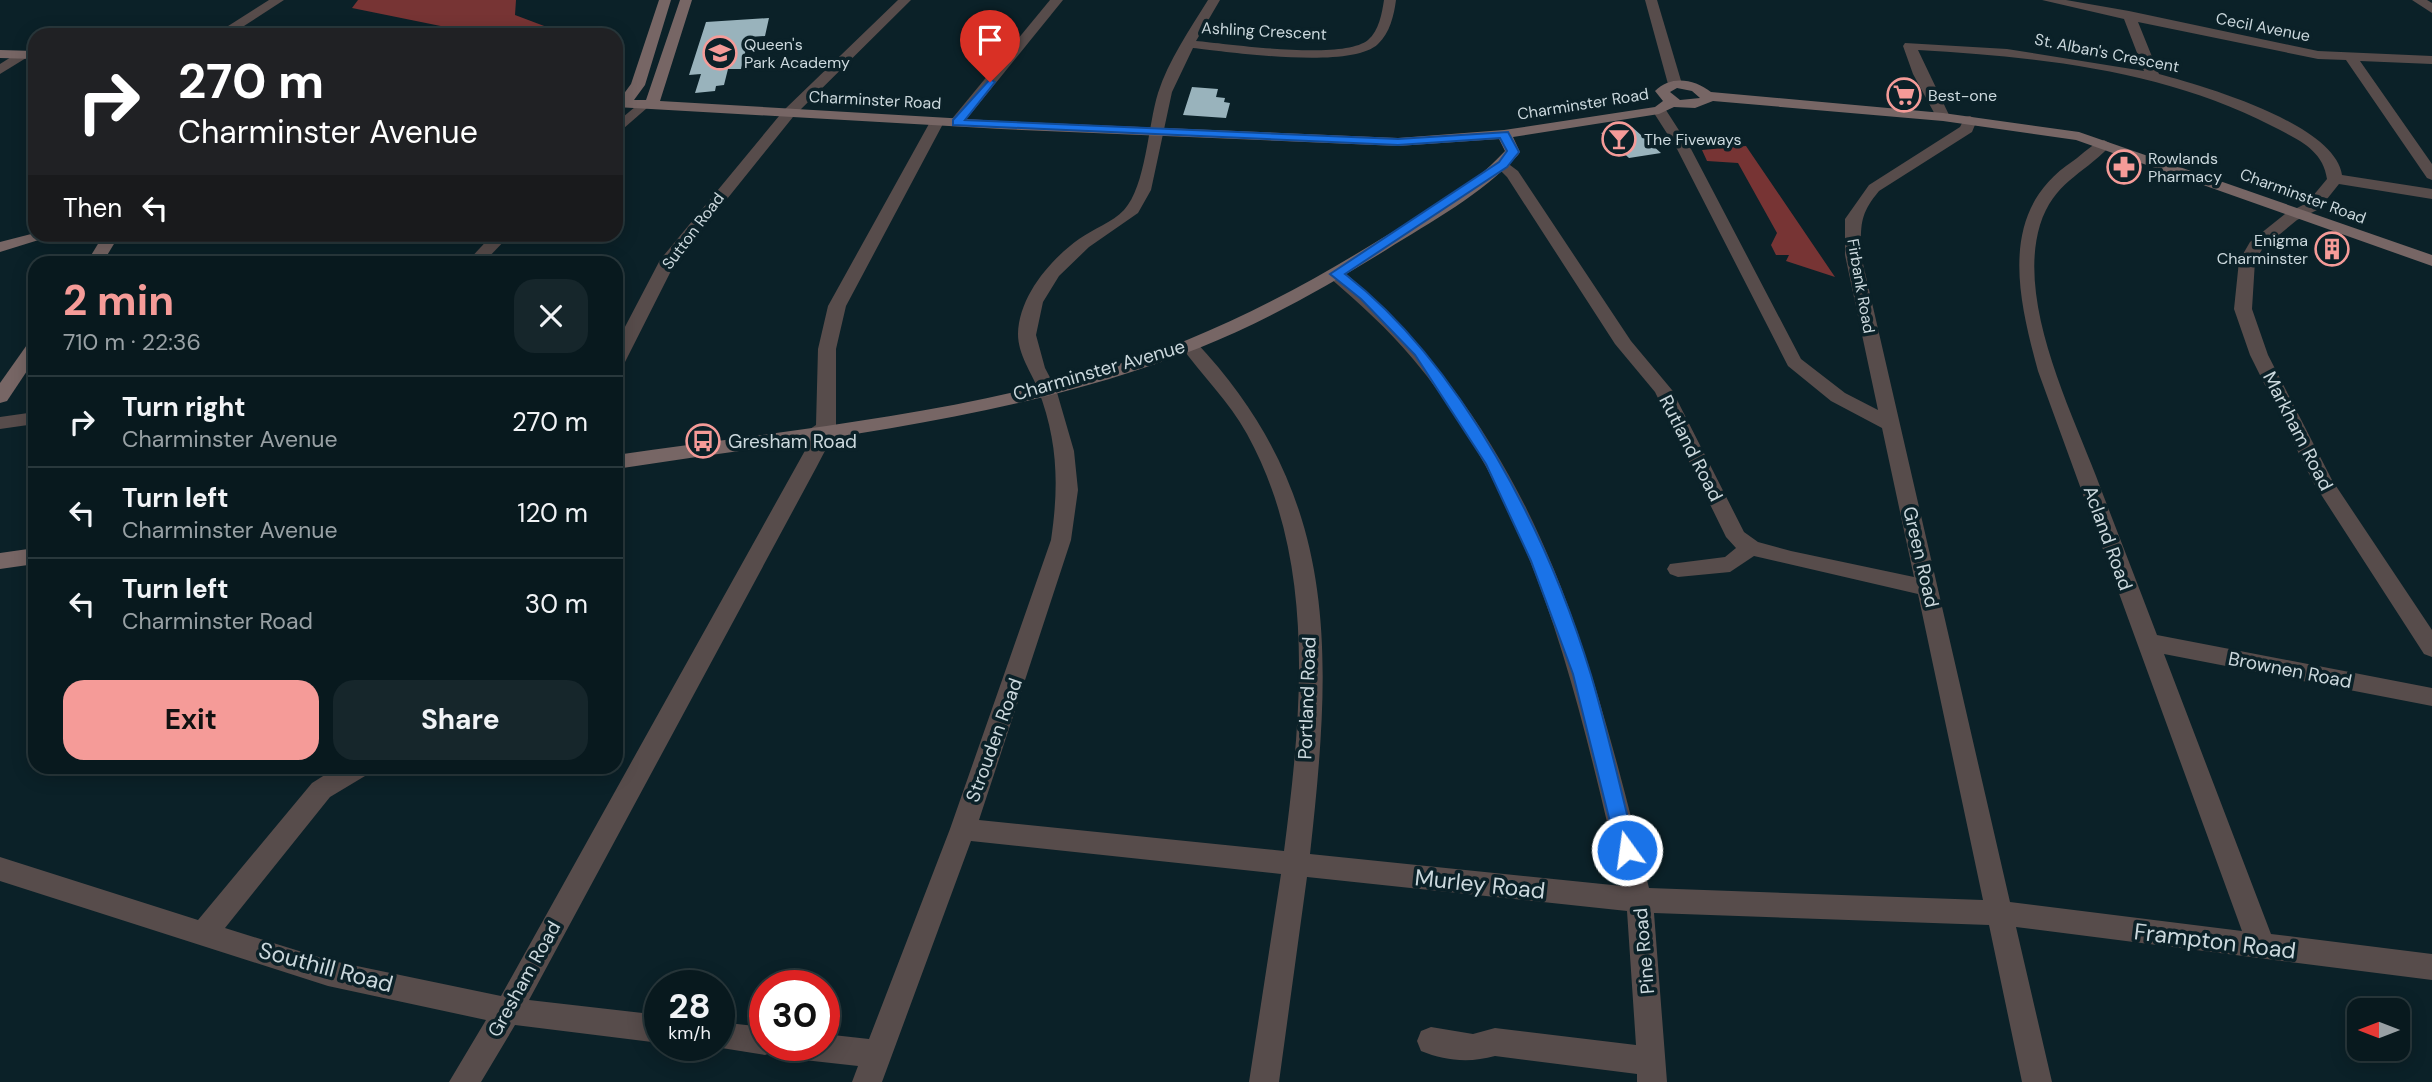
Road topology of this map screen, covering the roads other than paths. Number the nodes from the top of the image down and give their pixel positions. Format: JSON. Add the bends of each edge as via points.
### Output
{"nodes":[{"id":1,"x":278,"y":0,"type":"edge"},
{"id":2,"x":665,"y":0,"type":"edge"},
{"id":3,"x":685,"y":0,"type":"edge"},
{"id":4,"x":905,"y":0,"type":"edge"},
{"id":5,"x":1057,"y":0,"type":"edge"},
{"id":6,"x":1214,"y":0,"type":"edge"},
{"id":7,"x":1390,"y":0,"type":"edge"},
{"id":8,"x":1651,"y":0,"type":"edge"},
{"id":9,"x":2048,"y":0,"type":"edge"},
{"id":10,"x":2418,"y":0,"type":"edge"},
{"id":11,"x":2432,"y":9,"type":"edge"},
{"id":12,"x":2129,"y":15,"type":"junction"},
{"id":13,"x":232,"y":28,"type":"edge"},
{"id":14,"x":1188,"y":44,"type":"junction"},
{"id":15,"x":0,"y":54,"type":"edge"},
{"id":16,"x":28,"y":55,"type":"edge"},
{"id":17,"x":28,"y":56,"type":"edge"},
{"id":18,"x":2351,"y":58,"type":"junction"},
{"id":19,"x":2432,"y":60,"type":"edge"},
{"id":20,"x":0,"y":69,"type":"edge"},
{"id":21,"x":2153,"y":77,"type":"junction"},
{"id":22,"x":1675,"y":84,"type":"junction"},
{"id":23,"x":1707,"y":96,"type":"junction"},
{"id":24,"x":623,"y":100,"type":"edge"},
{"id":25,"x":623,"y":103,"type":"edge"},
{"id":26,"x":647,"y":105,"type":"junction"},
{"id":27,"x":1666,"y":106,"type":"junction"},
{"id":28,"x":790,"y":113,"type":"junction"},
{"id":29,"x":1943,"y":117,"type":"junction"},
{"id":30,"x":1970,"y":120,"type":"junction"},
{"id":31,"x":937,"y":122,"type":"junction"},
{"id":32,"x":957,"y":122,"type":"junction"},
{"id":33,"x":623,"y":125,"type":"edge"},
{"id":34,"x":1154,"y":131,"type":"junction"},
{"id":35,"x":1504,"y":134,"type":"junction"},
{"id":36,"x":2104,"y":144,"type":"junction"},
{"id":37,"x":1503,"y":164,"type":"junction"},
{"id":38,"x":2432,"y":175,"type":"edge"},
{"id":39,"x":2335,"y":179,"type":"junction"},
{"id":40,"x":2432,"y":194,"type":"edge"},
{"id":41,"x":2300,"y":214,"type":"junction"},
{"id":42,"x":28,"y":240,"type":"edge"},
{"id":43,"x":495,"y":242,"type":"edge"},
{"id":44,"x":0,"y":247,"type":"edge"},
{"id":45,"x":481,"y":256,"type":"edge"},
{"id":46,"x":2432,"y":261,"type":"edge"},
{"id":47,"x":1336,"y":274,"type":"junction"},
{"id":48,"x":1189,"y":345,"type":"junction"},
{"id":49,"x":623,"y":348,"type":"edge"},
{"id":50,"x":28,"y":356,"type":"edge"},
{"id":51,"x":1047,"y":389,"type":"junction"},
{"id":52,"x":0,"y":397,"type":"edge"},
{"id":53,"x":28,"y":419,"type":"edge"},
{"id":54,"x":0,"y":423,"type":"edge"},
{"id":55,"x":1891,"y":425,"type":"junction"},
{"id":56,"x":822,"y":431,"type":"junction"},
{"id":57,"x":623,"y":461,"type":"edge"},
{"id":58,"x":1751,"y":548,"type":"junction"},
{"id":59,"x":28,"y":557,"type":"edge"},
{"id":60,"x":0,"y":561,"type":"edge"},
{"id":61,"x":1678,"y":569,"type":"dead end"},
{"id":62,"x":1928,"y":588,"type":"junction"},
{"id":63,"x":2147,"y":642,"type":"junction"},
{"id":64,"x":2432,"y":648,"type":"edge"},
{"id":65,"x":2432,"y":697,"type":"edge"},
{"id":66,"x":348,"y":774,"type":"edge"},
{"id":67,"x":963,"y":829,"type":"junction"},
{"id":68,"x":1296,"y":864,"type":"junction"},
{"id":69,"x":0,"y":869,"type":"edge"},
{"id":70,"x":1639,"y":900,"type":"junction"},
{"id":71,"x":1999,"y":913,"type":"junction"},
{"id":72,"x":205,"y":932,"type":"junction"},
{"id":73,"x":2262,"y":947,"type":"junction"},
{"id":74,"x":2432,"y":967,"type":"edge"},
{"id":75,"x":508,"y":1011,"type":"junction"},
{"id":76,"x":644,"y":1027,"type":"edge"},
{"id":77,"x":1431,"y":1041,"type":"dead end"},
{"id":78,"x":840,"y":1050,"type":"edge"},
{"id":79,"x":877,"y":1054,"type":"junction"},
{"id":80,"x":1652,"y":1072,"type":"edge"},
{"id":81,"x":464,"y":1082,"type":"edge"},
{"id":82,"x":867,"y":1082,"type":"edge"},
{"id":83,"x":1264,"y":1082,"type":"edge"},
{"id":84,"x":2037,"y":1082,"type":"edge"}],
"edges":[{"from":1,"to":13,"type":"street"},
{"from":2,"to":24,"type":"main road","via":[[638,85]]},
{"from":3,"to":26,"type":"main road"},
{"from":4,"to":28,"type":"street","name":"Sutton Road"},
{"from":5,"to":32,"type":"street"},
{"from":6,"to":14,"type":"street","name":"Strouden Road"},
{"from":7,"to":14,"type":"street","name":"Ashling Crescent","via":[[1378,38],[1358,49],[1315,53]]},
{"from":8,"to":22,"type":"street"},
{"from":9,"to":12,"type":"street","name":"Cecil Avenue"},
{"from":10,"to":11,"type":"street"},
{"from":12,"to":18,"type":"street","name":"Cecil Avenue","via":[[2233,40]]},
{"from":12,"to":21,"type":"street"},
{"from":14,"to":34,"type":"street","name":"Strouden Road","via":[[1165,92]]},
{"from":15,"to":16,"type":"main road"},
{"from":17,"to":20,"type":"street"},
{"from":18,"to":19,"type":"street","name":"Cecil Avenue"},
{"from":18,"to":38,"type":"street"},
{"from":21,"to":29,"type":"street","name":"St. Alban's Crescent","via":[[2049,59],[1910,46]]},
{"from":21,"to":39,"type":"street","name":"St. Alban's Crescent","via":[[2205,92],[2275,121],[2317,145],[2332,161]]},
{"from":22,"to":23,"type":"main road","via":[[1696,87]]},
{"from":22,"to":27,"type":"main road","via":[[1662,91]]},
{"from":23,"to":27,"type":"main road","name":"Charminster Road","via":[[1702,103]]},
{"from":23,"to":29,"type":"main road","name":"Charminster Road"},
{"from":25,"to":26,"type":"main road","name":"Charminster Road"},
{"from":26,"to":28,"type":"main road","name":"Charminster Road"},
{"from":26,"to":33,"type":"street"},
{"from":27,"to":35,"type":"main road","name":"Charminster Road"},
{"from":27,"to":55,"type":"street","via":[[1794,362],[1838,397]]},
{"from":28,"to":31,"type":"main road","name":"Charminster Road"},
{"from":28,"to":49,"type":"street","name":"Sutton Road","via":[[666,264]]},
{"from":29,"to":30,"type":"main road","name":"Charminster Road"},
{"from":30,"to":36,"type":"main road","name":"Charminster Road","via":[[2038,128]]},
{"from":30,"to":55,"type":"street","name":"Firbank Road","via":[[1967,129],[1874,188],[1853,219],[1853,255]]},
{"from":31,"to":32,"type":"main road","name":"Charminster Road"},
{"from":31,"to":56,"type":"street","name":"Gresham Road","via":[[836,306],[827,349]]},
{"from":32,"to":34,"type":"main road","name":"Charminster Road"},
{"from":34,"to":35,"type":"main road","name":"Charminster Road","via":[[1398,142]]},
{"from":34,"to":51,"type":"street","name":"Strouden Road","via":[[1143,190],[1130,213],[1083,244],[1052,273],[1034,302],[1027,335]]},
{"from":35,"to":37,"type":"main road","via":[[1513,152]]},
{"from":36,"to":41,"type":"main road","name":"Charminster Road"},
{"from":36,"to":63,"type":"street","name":"Acland Road","via":[[2058,180],[2045,199],[2029,245],[2025,285],[2048,370]]},
{"from":37,"to":47,"type":"main road","name":"Charminster Avenue"},
{"from":37,"to":58,"type":"street","name":"Rutland Road","via":[[1624,344],[1662,390],[1736,537]]},
{"from":39,"to":40,"type":"street"},
{"from":39,"to":41,"type":"street","via":[[2313,206]]},
{"from":41,"to":46,"type":"main road","name":"Charminster Road"},
{"from":41,"to":64,"type":"street","name":"Markham Road","via":[[2256,245],[2247,261],[2243,282],[2246,323],[2323,482]]},
{"from":42,"to":44,"type":"main road"},
{"from":43,"to":45,"type":"street"},
{"from":47,"to":48,"type":"main road","name":"Charminster Avenue"},
{"from":47,"to":70,"type":"street","name":"Pine Road","via":[[1365,296],[1420,353],[1493,463],[1539,561],[1582,674]]},
{"from":48,"to":51,"type":"main road","name":"Charminster Avenue"},
{"from":48,"to":68,"type":"street","name":"Portland Road","via":[[1219,375],[1250,418],[1276,469],[1299,538],[1310,615],[1310,711]]},
{"from":50,"to":52,"type":"main road"},
{"from":51,"to":56,"type":"main road","name":"Charminster Avenue"},
{"from":51,"to":67,"type":"street","name":"Strouden Road","via":[[1064,451],[1068,490],[1061,540]]},
{"from":53,"to":54,"type":"street"},
{"from":55,"to":62,"type":"street","name":"Green Road"},
{"from":56,"to":57,"type":"main road","name":"Charminster Avenue"},
{"from":56,"to":75,"type":"street","name":"Gresham Road","via":[[806,468]]},
{"from":58,"to":61,"type":"street","via":[[1730,564]]},
{"from":58,"to":62,"type":"street"},
{"from":59,"to":60,"type":"main road"},
{"from":62,"to":71,"type":"street","name":"Green Road"},
{"from":63,"to":65,"type":"street","name":"Brownen Road"},
{"from":63,"to":73,"type":"street","name":"Acland Road"},
{"from":66,"to":72,"type":"street","via":[[321,790]]},
{"from":67,"to":68,"type":"street","name":"Murley Road"},
{"from":67,"to":79,"type":"street","name":"Strouden Road"},
{"from":68,"to":70,"type":"street","name":"Murley Road"},
{"from":68,"to":83,"type":"street","name":"Portland Road"},
{"from":69,"to":72,"type":"street","name":"Southill Road"},
{"from":70,"to":71,"type":"street","name":"Murley Road"},
{"from":70,"to":80,"type":"street","name":"Pine Road"},
{"from":71,"to":73,"type":"street","name":"Frampton Road"},
{"from":71,"to":84,"type":"street","name":"Green Road"},
{"from":72,"to":75,"type":"street","name":"Southill Road","via":[[327,973]]},
{"from":73,"to":74,"type":"street","name":"Frampton Road"},
{"from":75,"to":76,"type":"street","name":"Southill Road"},
{"from":75,"to":81,"type":"street","name":"Gresham Road"},
{"from":77,"to":80,"type":"street","via":[[1473,1048],[1496,1042]]},
{"from":78,"to":79,"type":"street"},
{"from":79,"to":82,"type":"street","name":"Strouden Road"}]}
